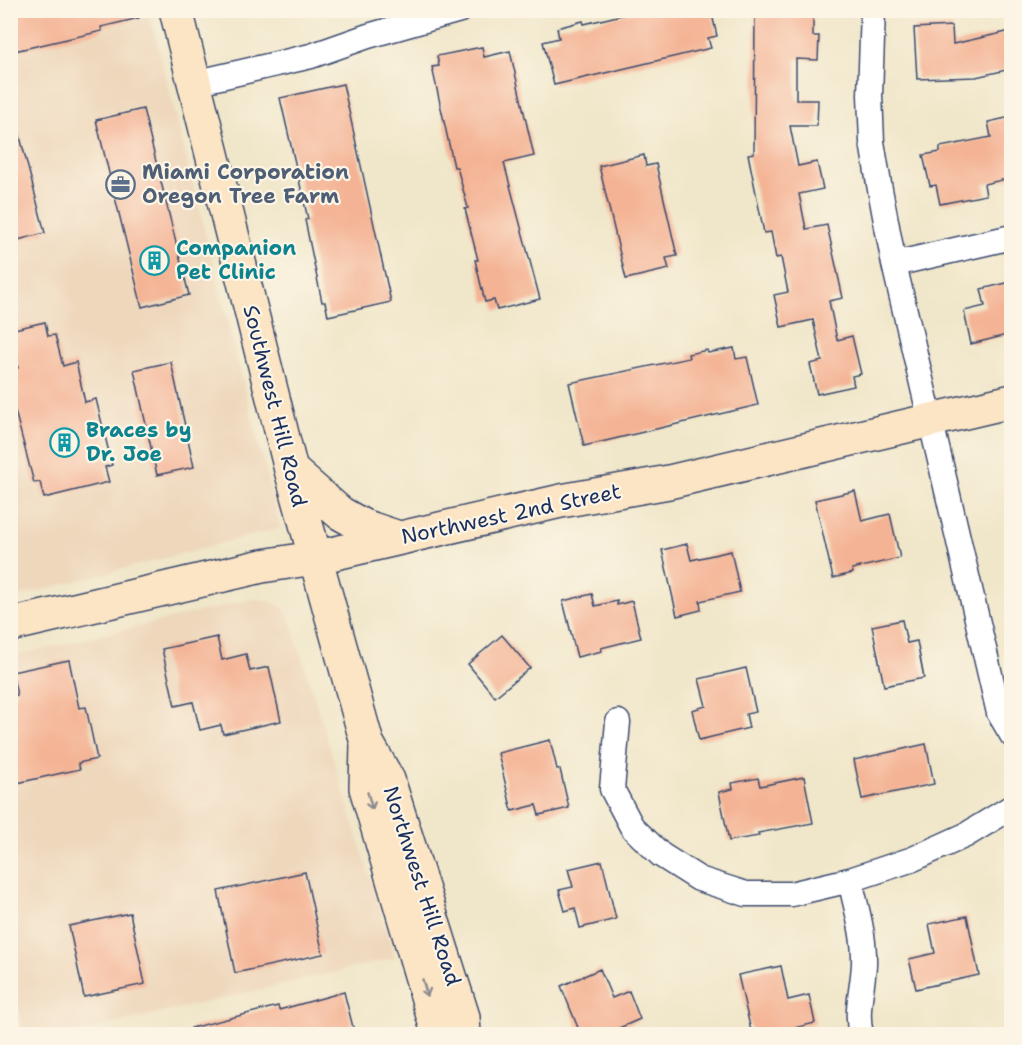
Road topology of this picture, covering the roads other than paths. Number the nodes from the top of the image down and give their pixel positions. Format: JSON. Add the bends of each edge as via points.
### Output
{"nodes":[{"id":1,"x":176,"y":10,"type":"edge"},
{"id":2,"x":460,"y":10,"type":"edge"},
{"id":3,"x":873,"y":10,"type":"edge"},
{"id":4,"x":194,"y":83,"type":"junction"},
{"id":5,"x":1011,"y":237,"type":"edge"},
{"id":6,"x":894,"y":264,"type":"junction"},
{"id":7,"x":1011,"y":401,"type":"edge"},
{"id":8,"x":931,"y":419,"type":"junction"},
{"id":9,"x":291,"y":470,"type":"junction"},
{"id":10,"x":399,"y":538,"type":"junction"},
{"id":11,"x":314,"y":558,"type":"junction"},
{"id":12,"x":10,"y":625,"type":"edge"},
{"id":13,"x":618,"y":722,"type":"dead end"},
{"id":14,"x":1011,"y":735,"type":"edge"},
{"id":15,"x":367,"y":743,"type":"junction"},
{"id":16,"x":1011,"y":807,"type":"edge"},
{"id":17,"x":850,"y":880,"type":"junction"},
{"id":18,"x":442,"y":1035,"type":"edge"},
{"id":19,"x":465,"y":1035,"type":"edge"},
{"id":20,"x":861,"y":1035,"type":"edge"}],
"edges":[{"from":1,"to":4,"type":"street","name":"Southwest Hill Road"},
{"from":2,"to":4,"type":"street","via":[[311,56]]},
{"from":3,"to":6,"type":"street","via":[[872,142]]},
{"from":4,"to":9,"type":"street","name":"Southwest Hill Road"},
{"from":5,"to":6,"type":"street"},
{"from":6,"to":8,"type":"street"},
{"from":7,"to":8,"type":"street","name":"Northwest 2nd Street"},
{"from":8,"to":10,"type":"street","name":"Northwest 2nd Street","via":[[669,482],[588,495]]},
{"from":8,"to":14,"type":"street","via":[[999,713]]},
{"from":9,"to":10,"type":"street","via":[[340,513]]},
{"from":9,"to":11,"type":"street","name":"Southwest Hill Road"},
{"from":10,"to":11,"type":"street","name":"Northwest 2nd Street"},
{"from":11,"to":12,"type":"street","name":"Northwest 2nd Street","via":[[262,566]]},
{"from":11,"to":15,"type":"street","name":"Northwest Hill Road"},
{"from":13,"to":17,"type":"street","via":[[612,789],[632,827],[661,855],[699,879],[746,894],[790,894]]},
{"from":15,"to":18,"type":"street","name":"Northwest Hill Road","one_way":true,"via":[[366,788],[436,1026]]},
{"from":15,"to":19,"type":"street","name":"Northwest Hill Road","via":[[388,780],[463,1017]]},
{"from":16,"to":17,"type":"street","via":[[966,835],[913,859]]},
{"from":17,"to":20,"type":"street","via":[[861,927],[864,963],[859,1004]]}]}
